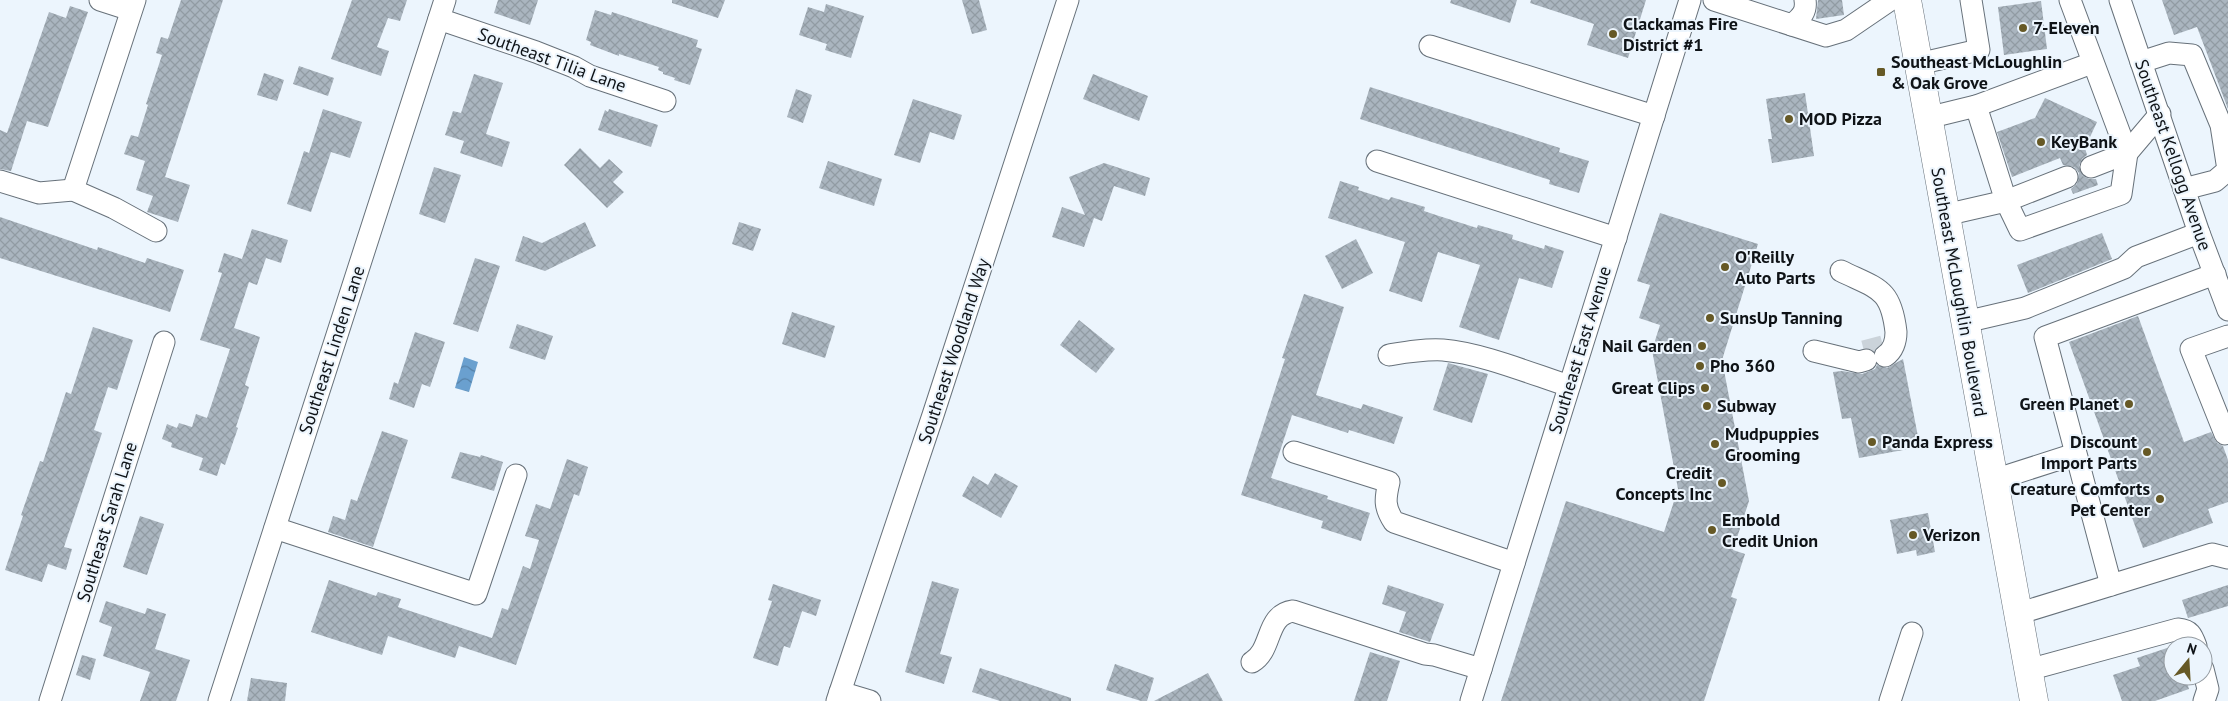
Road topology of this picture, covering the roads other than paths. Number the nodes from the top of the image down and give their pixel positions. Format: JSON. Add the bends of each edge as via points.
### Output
{"nodes":[{"id":1,"x":100,"y":0,"type":"edge"},
{"id":2,"x":1068,"y":0,"type":"edge"},
{"id":3,"x":1690,"y":0,"type":"edge"},
{"id":4,"x":1714,"y":0,"type":"edge"},
{"id":5,"x":1805,"y":0,"type":"edge"},
{"id":6,"x":1890,"y":0,"type":"edge"},
{"id":7,"x":1907,"y":0,"type":"edge"},
{"id":8,"x":1971,"y":0,"type":"edge"},
{"id":9,"x":2070,"y":0,"type":"edge"},
{"id":10,"x":2120,"y":0,"type":"edge"},
{"id":11,"x":133,"y":5,"type":"edge"},
{"id":12,"x":1763,"y":8,"type":"edge"},
{"id":13,"x":442,"y":10,"type":"edge"},
{"id":14,"x":1792,"y":25,"type":"junction"},
{"id":15,"x":1430,"y":46,"type":"dead end"},
{"id":16,"x":2142,"y":62,"type":"junction"},
{"id":17,"x":2092,"y":63,"type":"junction"},
{"id":18,"x":1918,"y":64,"type":"junction"},
{"id":19,"x":665,"y":101,"type":"dead end"},
{"id":20,"x":1976,"y":106,"type":"junction"},
{"id":21,"x":2160,"y":114,"type":"junction"},
{"id":22,"x":1654,"y":116,"type":"junction"},
{"id":23,"x":1927,"y":118,"type":"junction"},
{"id":24,"x":2127,"y":153,"type":"junction"},
{"id":25,"x":1377,"y":161,"type":"dead end"},
{"id":26,"x":2091,"y":167,"type":"dead end"},
{"id":27,"x":2067,"y":177,"type":"dead end"},
{"id":28,"x":0,"y":181,"type":"edge"},
{"id":29,"x":2184,"y":189,"type":"junction"},
{"id":30,"x":73,"y":190,"type":"junction"},
{"id":31,"x":2006,"y":201,"type":"junction"},
{"id":32,"x":1945,"y":215,"type":"junction"},
{"id":33,"x":156,"y":231,"type":"dead end"},
{"id":34,"x":2199,"y":233,"type":"junction"},
{"id":35,"x":1616,"y":238,"type":"junction"},
{"id":36,"x":1841,"y":271,"type":"dead end"},
{"id":37,"x":2215,"y":274,"type":"junction"},
{"id":38,"x":2226,"y":301,"type":"edge"},
{"id":39,"x":1965,"y":322,"type":"junction"},
{"id":40,"x":2228,"y":336,"type":"edge"},
{"id":41,"x":164,"y":342,"type":"dead end"},
{"id":42,"x":1814,"y":351,"type":"dead end"},
{"id":43,"x":1389,"y":355,"type":"dead end"},
{"id":44,"x":1569,"y":386,"type":"junction"},
{"id":45,"x":2228,"y":433,"type":"edge"},
{"id":46,"x":1294,"y":452,"type":"dead end"},
{"id":47,"x":2076,"y":454,"type":"junction"},
{"id":48,"x":516,"y":474,"type":"dead end"},
{"id":49,"x":1994,"y":480,"type":"junction"},
{"id":50,"x":275,"y":528,"type":"junction"},
{"id":51,"x":2228,"y":558,"type":"edge"},
{"id":52,"x":1514,"y":563,"type":"junction"},
{"id":53,"x":2111,"y":586,"type":"junction"},
{"id":54,"x":2018,"y":614,"type":"junction"},
{"id":55,"x":1912,"y":633,"type":"dead end"},
{"id":56,"x":2191,"y":636,"type":"edge"},
{"id":57,"x":1252,"y":662,"type":"dead end"},
{"id":58,"x":1481,"y":669,"type":"junction"},
{"id":59,"x":2028,"y":670,"type":"junction"},
{"id":60,"x":1899,"y":676,"type":"junction"},
{"id":61,"x":2207,"y":686,"type":"edge"},
{"id":62,"x":839,"y":696,"type":"edge"},
{"id":63,"x":50,"y":701,"type":"edge"},
{"id":64,"x":219,"y":701,"type":"edge"},
{"id":65,"x":870,"y":701,"type":"edge"},
{"id":66,"x":1471,"y":701,"type":"edge"},
{"id":67,"x":1890,"y":701,"type":"edge"},
{"id":68,"x":1899,"y":701,"type":"edge"},
{"id":69,"x":2034,"y":701,"type":"edge"},
{"id":70,"x":2204,"y":701,"type":"edge"}],
"edges":[{"from":1,"to":11,"type":"street"},
{"from":2,"to":62,"type":"street","name":"Southeast Woodland Way"},
{"from":3,"to":22,"type":"street","name":"Southeast East Avenue"},
{"from":4,"to":12,"type":"street"},
{"from":5,"to":14,"type":"street","via":[[1803,15]]},
{"from":6,"to":14,"type":"street","via":[[1846,30],[1826,36]]},
{"from":7,"to":18,"type":"main road","name":"Southeast McLoughlin Boulevard"},
{"from":8,"to":18,"type":"street","via":[[1979,50]]},
{"from":9,"to":17,"type":"street"},
{"from":10,"to":16,"type":"street","name":"Southeast Kellogg Avenue"},
{"from":11,"to":30,"type":"street"},
{"from":12,"to":14,"type":"street"},
{"from":13,"to":19,"type":"street","name":"Southeast Tilia Lane","via":[[590,76]]},
{"from":13,"to":50,"type":"street","name":"Southeast Linden Lane"},
{"from":15,"to":22,"type":"street"},
{"from":16,"to":21,"type":"street","name":"Southeast Kellogg Avenue"},
{"from":16,"to":29,"type":"street","via":[[2169,53],[2192,55],[2221,125],[2228,170],[2215,181]]},
{"from":17,"to":20,"type":"street"},
{"from":17,"to":24,"type":"street"},
{"from":18,"to":23,"type":"main road","name":"Southeast McLoughlin Boulevard"},
{"from":20,"to":23,"type":"street"},
{"from":20,"to":31,"type":"street"},
{"from":21,"to":24,"type":"street"},
{"from":21,"to":29,"type":"street","name":"Southeast Kellogg Avenue"},
{"from":22,"to":35,"type":"street","name":"Southeast East Avenue"},
{"from":23,"to":32,"type":"main road","name":"Southeast McLoughlin Boulevard"},
{"from":24,"to":26,"type":"street"},
{"from":24,"to":31,"type":"street","via":[[2121,194],[2020,230]]},
{"from":25,"to":35,"type":"street"},
{"from":27,"to":31,"type":"street"},
{"from":28,"to":30,"type":"street","via":[[39,193]]},
{"from":29,"to":34,"type":"street","name":"Southeast Kellogg Avenue"},
{"from":30,"to":33,"type":"street"},
{"from":31,"to":32,"type":"street"},
{"from":32,"to":39,"type":"main road","name":"Southeast McLoughlin Boulevard"},
{"from":34,"to":37,"type":"street","name":"Southeast Kellogg Avenue"},
{"from":34,"to":39,"type":"street","via":[[2136,257],[2124,268],[2025,308]]},
{"from":35,"to":44,"type":"street","name":"Southeast East Avenue"},
{"from":36,"to":42,"type":"street","via":[[1878,288],[1890,302],[1896,337],[1874,353]]},
{"from":37,"to":38,"type":"street","name":"Southeast Kellogg Avenue"},
{"from":37,"to":47,"type":"street","via":[[2044,338]]},
{"from":39,"to":49,"type":"main road","name":"Southeast McLoughlin Boulevard"},
{"from":40,"to":45,"type":"street","via":[[2191,349],[2225,434]]},
{"from":41,"to":63,"type":"street","name":"Southeast Sarah Lane"},
{"from":43,"to":44,"type":"street","via":[[1443,350]]},
{"from":44,"to":52,"type":"street","name":"Southeast East Avenue"},
{"from":46,"to":52,"type":"street","via":[[1389,482],[1386,511],[1394,522]]},
{"from":47,"to":49,"type":"street"},
{"from":47,"to":53,"type":"street"},
{"from":48,"to":50,"type":"street","via":[[476,594]]},
{"from":49,"to":54,"type":"main road","name":"Southeast McLoughlin Boulevard"},
{"from":50,"to":64,"type":"street","name":"Southeast Linden Lane"},
{"from":51,"to":53,"type":"street","via":[[2212,554]]},
{"from":52,"to":58,"type":"street","name":"Southeast East Avenue"},
{"from":53,"to":54,"type":"street"},
{"from":54,"to":59,"type":"main road","name":"Southeast McLoughlin Boulevard"},
{"from":55,"to":60,"type":"street"},
{"from":56,"to":59,"type":"street","via":[[2186,630],[2178,629]]},
{"from":57,"to":58,"type":"street","via":[[1257,659],[1280,616],[1293,611]]},
{"from":58,"to":66,"type":"street","name":"Southeast East Avenue"},
{"from":59,"to":69,"type":"main road","name":"Southeast McLoughlin Boulevard"},
{"from":60,"to":67,"type":"street"},
{"from":60,"to":68,"type":"street"},
{"from":61,"to":70,"type":"street"},
{"from":62,"to":65,"type":"street"}]}
